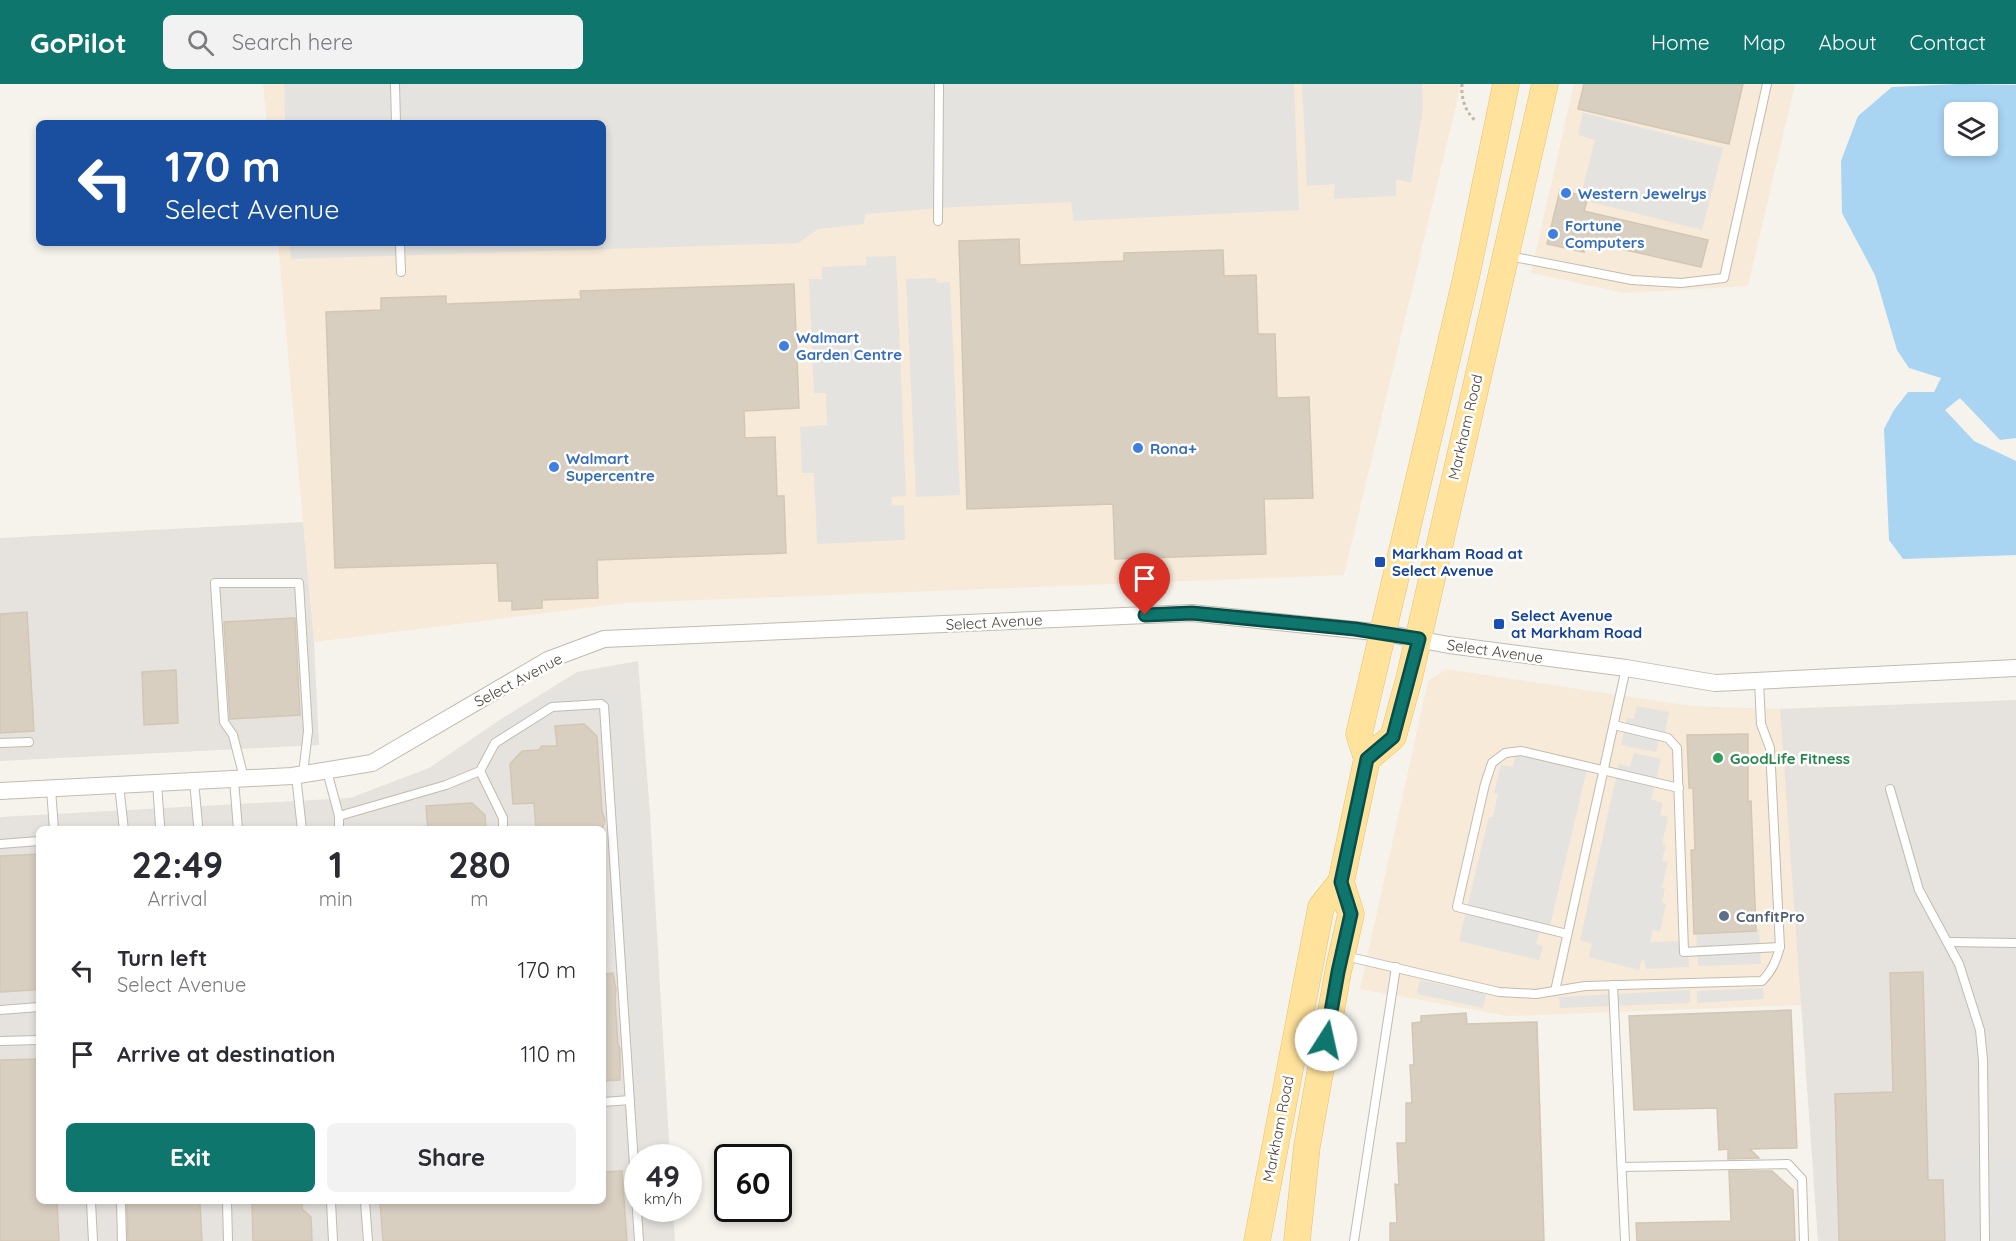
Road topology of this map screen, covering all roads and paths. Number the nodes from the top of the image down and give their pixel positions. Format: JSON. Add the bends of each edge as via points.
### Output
{"nodes":[{"id":1,"x":395,"y":84,"type":"edge"},
{"id":2,"x":939,"y":84,"type":"edge"},
{"id":3,"x":1462,"y":84,"type":"edge"},
{"id":4,"x":1506,"y":84,"type":"edge"},
{"id":5,"x":1545,"y":84,"type":"edge"},
{"id":6,"x":1767,"y":84,"type":"edge"},
{"id":7,"x":396,"y":120,"type":"edge"},
{"id":8,"x":1476,"y":121,"type":"dead end"},
{"id":9,"x":938,"y":221,"type":"dead end"},
{"id":10,"x":400,"y":246,"type":"edge"},
{"id":11,"x":1505,"y":255,"type":"junction"},
{"id":12,"x":401,"y":272,"type":"dead end"},
{"id":13,"x":1384,"y":633,"type":"junction"},
{"id":14,"x":1419,"y":639,"type":"junction"},
{"id":15,"x":1626,"y":668,"type":"junction"},
{"id":16,"x":2016,"y":668,"type":"edge"},
{"id":17,"x":1759,"y":681,"type":"junction"},
{"id":18,"x":1614,"y":725,"type":"junction"},
{"id":19,"x":29,"y":742,"type":"dead end"},
{"id":20,"x":0,"y":743,"type":"edge"},
{"id":21,"x":1367,"y":759,"type":"junction"},
{"id":22,"x":1604,"y":770,"type":"junction"},
{"id":23,"x":327,"y":771,"type":"junction"},
{"id":24,"x":480,"y":771,"type":"junction"},
{"id":25,"x":300,"y":775,"type":"junction"},
{"id":26,"x":239,"y":779,"type":"junction"},
{"id":27,"x":194,"y":781,"type":"junction"},
{"id":28,"x":157,"y":783,"type":"junction"},
{"id":29,"x":119,"y":785,"type":"junction"},
{"id":30,"x":1679,"y":788,"type":"junction"},
{"id":31,"x":51,"y":789,"type":"junction"},
{"id":32,"x":1890,"y":789,"type":"dead end"},
{"id":33,"x":0,"y":791,"type":"edge"},
{"id":34,"x":339,"y":816,"type":"junction"},
{"id":35,"x":198,"y":825,"type":"dead end"},
{"id":36,"x":54,"y":826,"type":"edge"},
{"id":37,"x":124,"y":826,"type":"edge"},
{"id":38,"x":160,"y":826,"type":"dead end"},
{"id":39,"x":238,"y":826,"type":"edge"},
{"id":40,"x":302,"y":826,"type":"edge"},
{"id":41,"x":339,"y":826,"type":"edge"},
{"id":42,"x":503,"y":826,"type":"edge"},
{"id":43,"x":36,"y":841,"type":"edge"},
{"id":44,"x":0,"y":844,"type":"edge"},
{"id":45,"x":1341,"y":882,"type":"junction"},
{"id":46,"x":1568,"y":934,"type":"junction"},
{"id":47,"x":1948,"y":942,"type":"junction"},
{"id":48,"x":2016,"y":943,"type":"edge"},
{"id":49,"x":1780,"y":947,"type":"junction"},
{"id":50,"x":1341,"y":955,"type":"junction"},
{"id":51,"x":1396,"y":967,"type":"junction"},
{"id":52,"x":1614,"y":985,"type":"junction"},
{"id":53,"x":1555,"y":991,"type":"junction"},
{"id":54,"x":36,"y":1007,"type":"edge"},
{"id":55,"x":0,"y":1010,"type":"edge"},
{"id":56,"x":36,"y":1040,"type":"edge"},
{"id":57,"x":0,"y":1041,"type":"edge"},
{"id":58,"x":630,"y":1100,"type":"junction"},
{"id":59,"x":606,"y":1102,"type":"edge"},
{"id":60,"x":1622,"y":1167,"type":"junction"},
{"id":61,"x":90,"y":1204,"type":"edge"},
{"id":62,"x":121,"y":1204,"type":"edge"},
{"id":63,"x":227,"y":1204,"type":"edge"},
{"id":64,"x":331,"y":1204,"type":"edge"},
{"id":65,"x":365,"y":1204,"type":"edge"},
{"id":66,"x":93,"y":1241,"type":"edge"},
{"id":67,"x":122,"y":1241,"type":"edge"},
{"id":68,"x":228,"y":1241,"type":"edge"},
{"id":69,"x":333,"y":1241,"type":"edge"},
{"id":70,"x":368,"y":1241,"type":"edge"},
{"id":71,"x":639,"y":1241,"type":"edge"},
{"id":72,"x":1257,"y":1241,"type":"edge"},
{"id":73,"x":1297,"y":1241,"type":"edge"},
{"id":74,"x":1354,"y":1241,"type":"edge"},
{"id":75,"x":1625,"y":1241,"type":"edge"},
{"id":76,"x":1804,"y":1241,"type":"edge"},
{"id":77,"x":1985,"y":1241,"type":"edge"}],
"edges":[{"from":1,"to":7,"type":"lane"},
{"from":2,"to":9,"type":"lane"},
{"from":3,"to":8,"type":"path","via":[[1466,108]]},
{"from":4,"to":13,"type":"main road","name":"Markham Road","via":[[1466,278]]},
{"from":5,"to":11,"type":"main road","name":"Markham Road"},
{"from":6,"to":11,"type":"lane","via":[[1724,278],[1681,283],[1632,280]]},
{"from":10,"to":12,"type":"lane"},
{"from":11,"to":14,"type":"main road","name":"Markham Road"},
{"from":13,"to":14,"type":"street","name":"Select Avenue"},
{"from":13,"to":21,"type":"main road","name":"Markham Road","via":[[1359,734]]},
{"from":13,"to":23,"type":"street","name":"Select Avenue","via":[[1192,613],[604,639],[548,660],[372,762]]},
{"from":14,"to":15,"type":"street","name":"Select Avenue"},
{"from":14,"to":21,"type":"main road","name":"Markham Road","via":[[1393,737]]},
{"from":15,"to":17,"type":"street","name":"Select Avenue","via":[[1715,683]]},
{"from":15,"to":18,"type":"lane"},
{"from":16,"to":17,"type":"street","name":"Select Avenue"},
{"from":17,"to":49,"type":"lane","via":[[1761,724],[1770,748]]},
{"from":18,"to":22,"type":"lane"},
{"from":18,"to":30,"type":"lane","via":[[1668,738],[1677,748]]},
{"from":19,"to":20,"type":"lane"},
{"from":21,"to":45,"type":"main road","name":"Markham Road"},
{"from":22,"to":30,"type":"lane"},
{"from":22,"to":46,"type":"lane"},
{"from":22,"to":46,"type":"lane","via":[[1521,751],[1505,753],[1492,763],[1457,907]]},
{"from":23,"to":25,"type":"street","name":"Select Avenue"},
{"from":23,"to":34,"type":"lane"},
{"from":24,"to":34,"type":"lane"},
{"from":24,"to":42,"type":"lane","via":[[503,818]]},
{"from":24,"to":58,"type":"lane","via":[[495,743],[552,707],[604,706]]},
{"from":25,"to":26,"type":"street","name":"Select Avenue"},
{"from":25,"to":26,"type":"lane","via":[[308,731],[299,583],[216,583],[224,722],[233,735]]},
{"from":25,"to":40,"type":"lane"},
{"from":26,"to":27,"type":"street","name":"Select Avenue"},
{"from":26,"to":39,"type":"lane"},
{"from":27,"to":28,"type":"street","name":"Select Avenue"},
{"from":27,"to":35,"type":"lane"},
{"from":28,"to":29,"type":"street","name":"Select Avenue"},
{"from":28,"to":38,"type":"lane"},
{"from":29,"to":31,"type":"street","name":"Select Avenue"},
{"from":29,"to":37,"type":"lane"},
{"from":30,"to":49,"type":"lane","via":[[1684,952]]},
{"from":31,"to":33,"type":"street","name":"Select Avenue"},
{"from":31,"to":36,"type":"lane"},
{"from":32,"to":47,"type":"lane","via":[[1919,890]]},
{"from":34,"to":41,"type":"lane"},
{"from":43,"to":44,"type":"lane"},
{"from":45,"to":50,"type":"main road","name":"Markham Road","via":[[1351,914]]},
{"from":45,"to":72,"type":"main road","name":"Markham Road","via":[[1322,907]]},
{"from":46,"to":53,"type":"lane"},
{"from":47,"to":48,"type":"lane"},
{"from":47,"to":77,"type":"lane","via":[[1980,1030]]},
{"from":49,"to":52,"type":"lane","via":[[1776,962],[1762,981]]},
{"from":50,"to":51,"type":"lane"},
{"from":50,"to":73,"type":"main road","name":"Markham Road","via":[[1307,1146]]},
{"from":51,"to":53,"type":"lane","via":[[1499,992]]},
{"from":51,"to":74,"type":"lane"},
{"from":52,"to":53,"type":"lane"},
{"from":52,"to":60,"type":"lane"},
{"from":54,"to":55,"type":"lane"},
{"from":56,"to":57,"type":"lane"},
{"from":58,"to":59,"type":"lane"},
{"from":58,"to":71,"type":"lane"},
{"from":60,"to":75,"type":"lane"},
{"from":60,"to":76,"type":"lane","via":[[1788,1164],[1802,1179]]},
{"from":61,"to":66,"type":"lane"},
{"from":62,"to":67,"type":"lane"},
{"from":63,"to":68,"type":"lane"},
{"from":64,"to":69,"type":"lane"},
{"from":65,"to":70,"type":"lane"}]}
